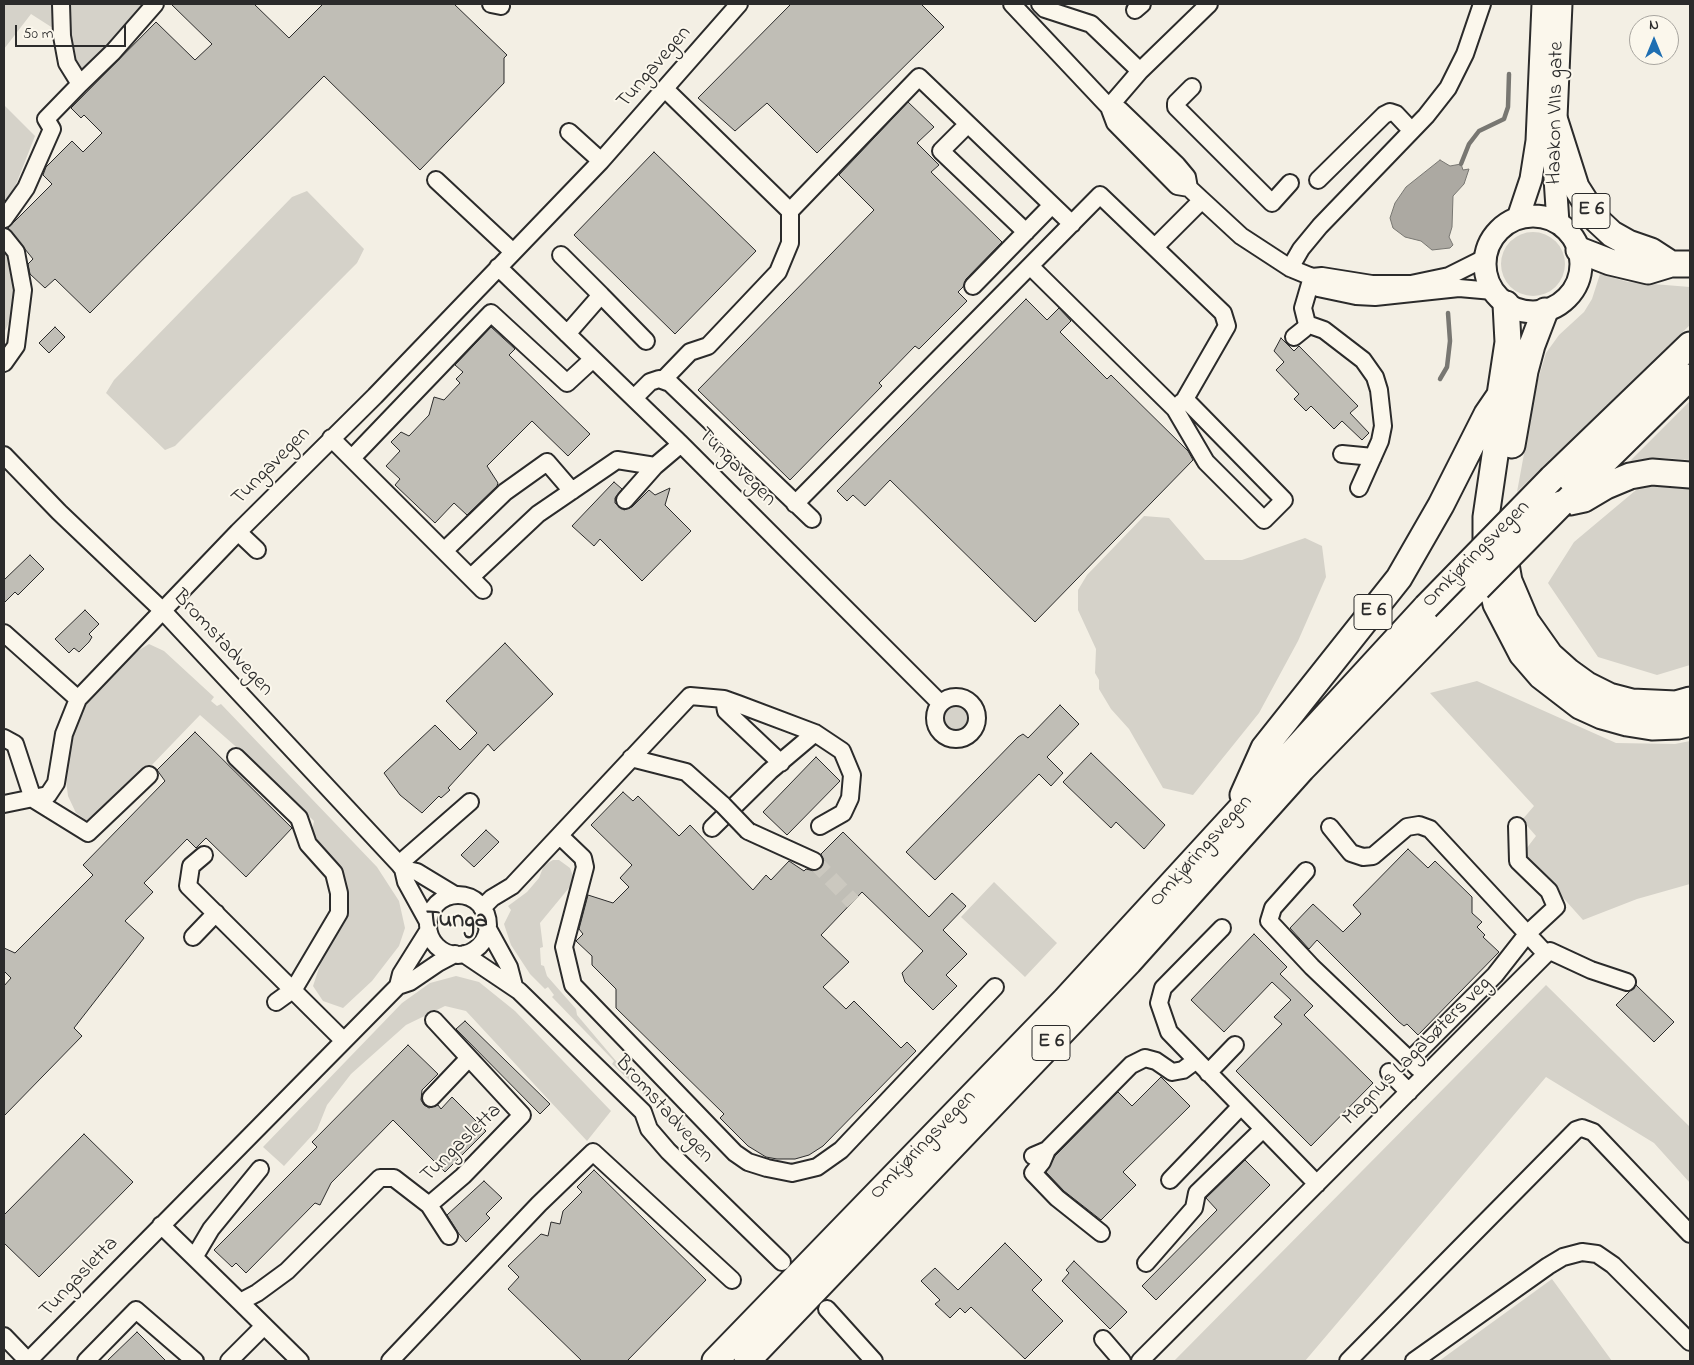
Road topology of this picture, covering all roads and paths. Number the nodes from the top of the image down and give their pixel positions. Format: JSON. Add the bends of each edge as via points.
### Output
{"nodes":[{"id":1,"x":61,"y":4,"type":"edge"},
{"id":2,"x":155,"y":4,"type":"edge"},
{"id":3,"x":739,"y":4,"type":"edge"},
{"id":4,"x":1012,"y":4,"type":"edge"},
{"id":5,"x":1040,"y":4,"type":"edge"},
{"id":6,"x":1209,"y":4,"type":"edge"},
{"id":7,"x":1482,"y":4,"type":"edge"},
{"id":8,"x":1542,"y":4,"type":"edge"},
{"id":9,"x":1560,"y":4,"type":"edge"},
{"id":10,"x":1140,"y":71,"type":"junction"},
{"id":11,"x":80,"y":84,"type":"junction"},
{"id":12,"x":1192,"y":87,"type":"dead end"},
{"id":13,"x":665,"y":89,"type":"junction"},
{"id":14,"x":1109,"y":106,"type":"junction"},
{"id":15,"x":1555,"y":121,"type":"junction"},
{"id":16,"x":968,"y":124,"type":"junction"},
{"id":17,"x":1411,"y":130,"type":"junction"},
{"id":18,"x":569,"y":132,"type":"dead end"},
{"id":19,"x":601,"y":161,"type":"junction"},
{"id":20,"x":436,"y":180,"type":"dead end"},
{"id":21,"x":1318,"y":180,"type":"dead end"},
{"id":22,"x":1290,"y":183,"type":"dead end"},
{"id":23,"x":1202,"y":200,"type":"junction"},
{"id":24,"x":1052,"y":204,"type":"junction"},
{"id":25,"x":790,"y":210,"type":"junction"},
{"id":26,"x":1518,"y":218,"type":"junction"},
{"id":27,"x":4,"y":219,"type":"edge"},
{"id":28,"x":1558,"y":223,"type":"junction"},
{"id":29,"x":1072,"y":224,"type":"junction"},
{"id":30,"x":1026,"y":232,"type":"junction"},
{"id":31,"x":4,"y":237,"type":"edge"},
{"id":32,"x":1155,"y":248,"type":"junction"},
{"id":33,"x":1579,"y":250,"type":"junction"},
{"id":34,"x":512,"y":251,"type":"junction"},
{"id":35,"x":561,"y":255,"type":"dead end"},
{"id":36,"x":1485,"y":258,"type":"junction"},
{"id":37,"x":1681,"y":264,"type":"edge"},
{"id":38,"x":1030,"y":266,"type":"junction"},
{"id":39,"x":498,"y":267,"type":"junction"},
{"id":40,"x":1290,"y":268,"type":"junction"},
{"id":41,"x":1312,"y":277,"type":"junction"},
{"id":42,"x":973,"y":286,"type":"dead end"},
{"id":43,"x":601,"y":295,"type":"junction"},
{"id":44,"x":1499,"y":297,"type":"junction"},
{"id":45,"x":1545,"y":311,"type":"junction"},
{"id":46,"x":1307,"y":324,"type":"junction"},
{"id":47,"x":568,"y":334,"type":"junction"},
{"id":48,"x":1294,"y":338,"type":"dead end"},
{"id":49,"x":646,"y":341,"type":"dead end"},
{"id":50,"x":1690,"y":345,"type":"edge"},
{"id":51,"x":593,"y":359,"type":"junction"},
{"id":52,"x":4,"y":362,"type":"edge"},
{"id":53,"x":1690,"y":377,"type":"edge"},
{"id":54,"x":663,"y":380,"type":"junction"},
{"id":55,"x":1500,"y":395,"type":"junction"},
{"id":56,"x":634,"y":398,"type":"junction"},
{"id":57,"x":1180,"y":404,"type":"junction"},
{"id":58,"x":331,"y":438,"type":"junction"},
{"id":59,"x":681,"y":444,"type":"junction"},
{"id":60,"x":1342,"y":454,"type":"dead end"},
{"id":61,"x":4,"y":455,"type":"edge"},
{"id":62,"x":1373,"y":457,"type":"junction"},
{"id":63,"x":352,"y":458,"type":"junction"},
{"id":64,"x":656,"y":466,"type":"junction"},
{"id":65,"x":1690,"y":475,"type":"edge"},
{"id":66,"x":1359,"y":488,"type":"dead end"},
{"id":67,"x":572,"y":491,"type":"junction"},
{"id":68,"x":625,"y":500,"type":"dead end"},
{"id":69,"x":795,"y":504,"type":"junction"},
{"id":70,"x":1561,"y":504,"type":"junction"},
{"id":71,"x":812,"y":519,"type":"dead end"},
{"id":72,"x":238,"y":532,"type":"junction"},
{"id":73,"x":257,"y":550,"type":"dead end"},
{"id":74,"x":444,"y":551,"type":"junction"},
{"id":75,"x":471,"y":577,"type":"junction"},
{"id":76,"x":483,"y":590,"type":"dead end"},
{"id":77,"x":163,"y":611,"type":"junction"},
{"id":78,"x":4,"y":633,"type":"edge"},
{"id":79,"x":78,"y":699,"type":"junction"},
{"id":80,"x":724,"y":699,"type":"junction"},
{"id":81,"x":1690,"y":700,"type":"edge"},
{"id":82,"x":940,"y":703,"type":"dead end"},
{"id":83,"x":1690,"y":723,"type":"edge"},
{"id":84,"x":816,"y":733,"type":"junction"},
{"id":85,"x":4,"y":738,"type":"edge"},
{"id":86,"x":236,"y":758,"type":"dead end"},
{"id":87,"x":631,"y":758,"type":"junction"},
{"id":88,"x":781,"y":764,"type":"junction"},
{"id":89,"x":149,"y":775,"type":"dead end"},
{"id":90,"x":33,"y":799,"type":"junction"},
{"id":91,"x":470,"y":802,"type":"dead end"},
{"id":92,"x":4,"y":804,"type":"edge"},
{"id":93,"x":1232,"y":819,"type":"junction"},
{"id":94,"x":820,"y":826,"type":"dead end"},
{"id":95,"x":1517,"y":826,"type":"dead end"},
{"id":96,"x":1330,"y":827,"type":"dead end"},
{"id":97,"x":712,"y":828,"type":"dead end"},
{"id":98,"x":560,"y":836,"type":"junction"},
{"id":99,"x":204,"y":856,"type":"dead end"},
{"id":100,"x":814,"y":861,"type":"tunnel mouth"},
{"id":101,"x":401,"y":866,"type":"junction"},
{"id":102,"x":1306,"y":871,"type":"dead end"},
{"id":103,"x":455,"y":895,"type":"junction"},
{"id":104,"x":482,"y":908,"type":"junction"},
{"id":105,"x":216,"y":913,"type":"junction"},
{"id":106,"x":428,"y":926,"type":"junction"},
{"id":107,"x":488,"y":926,"type":"junction"},
{"id":108,"x":1222,"y":928,"type":"dead end"},
{"id":109,"x":1528,"y":933,"type":"junction"},
{"id":110,"x":193,"y":937,"type":"dead end"},
{"id":111,"x":1548,"y":953,"type":"junction"},
{"id":112,"x":460,"y":954,"type":"junction"},
{"id":113,"x":1627,"y":982,"type":"dead end"},
{"id":114,"x":398,"y":986,"type":"junction"},
{"id":115,"x":514,"y":986,"type":"junction"},
{"id":116,"x":995,"y":987,"type":"dead end"},
{"id":117,"x":294,"y":989,"type":"junction"},
{"id":118,"x":276,"y":1002,"type":"dead end"},
{"id":119,"x":434,"y":1020,"type":"dead end"},
{"id":120,"x":343,"y":1040,"type":"junction"},
{"id":121,"x":1235,"y":1045,"type":"dead end"},
{"id":122,"x":469,"y":1058,"type":"junction"},
{"id":123,"x":1410,"y":1060,"type":"junction"},
{"id":124,"x":1195,"y":1061,"type":"junction"},
{"id":125,"x":1390,"y":1072,"type":"dead end"},
{"id":126,"x":1208,"y":1073,"type":"junction"},
{"id":127,"x":1425,"y":1075,"type":"junction"},
{"id":128,"x":1409,"y":1092,"type":"junction"},
{"id":129,"x":431,"y":1098,"type":"dead end"},
{"id":130,"x":1241,"y":1106,"type":"junction"},
{"id":131,"x":1263,"y":1128,"type":"junction"},
{"id":132,"x":260,"y":1169,"type":"dead end"},
{"id":133,"x":1170,"y":1180,"type":"dead end"},
{"id":134,"x":1317,"y":1184,"type":"junction"},
{"id":135,"x":430,"y":1205,"type":"junction"},
{"id":136,"x":162,"y":1225,"type":"junction"},
{"id":137,"x":1101,"y":1233,"type":"dead end"},
{"id":138,"x":1690,"y":1234,"type":"edge"},
{"id":139,"x":449,"y":1236,"type":"dead end"},
{"id":140,"x":194,"y":1256,"type":"junction"},
{"id":141,"x":782,"y":1262,"type":"dead end"},
{"id":142,"x":1146,"y":1263,"type":"dead end"},
{"id":143,"x":732,"y":1280,"type":"dead end"},
{"id":144,"x":240,"y":1302,"type":"junction"},
{"id":145,"x":827,"y":1309,"type":"dead end"},
{"id":146,"x":264,"y":1326,"type":"junction"},
{"id":147,"x":4,"y":1336,"type":"edge"},
{"id":148,"x":1103,"y":1338,"type":"dead end"},
{"id":149,"x":1690,"y":1342,"type":"edge"},
{"id":150,"x":298,"y":1360,"type":"edge"},
{"id":151,"x":28,"y":1361,"type":"edge"},
{"id":152,"x":86,"y":1361,"type":"edge"},
{"id":153,"x":195,"y":1361,"type":"edge"},
{"id":154,"x":229,"y":1361,"type":"edge"},
{"id":155,"x":390,"y":1361,"type":"edge"},
{"id":156,"x":715,"y":1361,"type":"edge"},
{"id":157,"x":747,"y":1361,"type":"edge"},
{"id":158,"x":874,"y":1361,"type":"edge"},
{"id":159,"x":1122,"y":1361,"type":"edge"},
{"id":160,"x":1140,"y":1361,"type":"edge"},
{"id":161,"x":1348,"y":1361,"type":"edge"},
{"id":162,"x":1414,"y":1361,"type":"edge"}],
"edges":[{"from":1,"to":11,"type":"street","via":[[67,63]]},
{"from":2,"to":11,"type":"street"},
{"from":3,"to":13,"type":"street","name":"Tungavegen"},
{"from":4,"to":14,"type":"street"},
{"from":5,"to":10,"type":"street","via":[[1045,9],[1091,24]]},
{"from":6,"to":10,"type":"street"},
{"from":7,"to":17,"type":"street","via":[[1465,54],[1448,88]]},
{"from":8,"to":26,"type":"main road","name":"Haakon VIIs gate","via":[[1536,141],[1531,179]]},
{"from":9,"to":15,"type":"main road","name":"Haakon VIIs gate"},
{"from":10,"to":14,"type":"street"},
{"from":11,"to":27,"type":"street","via":[[46,118],[52,130],[26,188]]},
{"from":12,"to":22,"type":"street","via":[[1176,107],[1272,203]]},
{"from":13,"to":19,"type":"street","name":"Tungavegen"},
{"from":13,"to":25,"type":"street"},
{"from":14,"to":23,"type":"street","via":[[1120,110],[1177,165],[1187,177],[1189,188]]},
{"from":15,"to":28,"type":"main road","name":"Haakon VIIs gate","via":[[1554,181]]},
{"from":15,"to":37,"type":"highway","number":"E 6","via":[[1576,187],[1597,220],[1620,238]]},
{"from":16,"to":24,"type":"street"},
{"from":16,"to":25,"type":"street","via":[[919,77]]},
{"from":16,"to":30,"type":"street","via":[[941,151]]},
{"from":17,"to":21,"type":"street","via":[[1396,114],[1384,115]]},
{"from":17,"to":40,"type":"street","via":[[1320,226]]},
{"from":18,"to":19,"type":"street"},
{"from":19,"to":34,"type":"street","name":"Tungavegen"},
{"from":20,"to":34,"type":"street"},
{"from":23,"to":32,"type":"street"},
{"from":23,"to":40,"type":"street","via":[[1241,236]]},
{"from":24,"to":29,"type":"street"},
{"from":24,"to":30,"type":"street"},
{"from":25,"to":54,"type":"street","via":[[790,243],[778,272],[708,346],[690,352]]},
{"from":26,"to":28,"type":"main road","via":[[1545,217]]},
{"from":26,"to":36,"type":"main road","via":[[1496,234]]},
{"from":28,"to":33,"type":"main road","via":[[1568,230]]},
{"from":29,"to":32,"type":"street","via":[[1100,195]]},
{"from":29,"to":38,"type":"street"},
{"from":30,"to":42,"type":"street"},
{"from":31,"to":52,"type":"street","via":[[16,252],[23,290],[16,346]]},
{"from":32,"to":57,"type":"street","via":[[1224,313],[1227,326]]},
{"from":33,"to":37,"type":"highway","number":"E 6","via":[[1648,271]]},
{"from":33,"to":45,"type":"main road","via":[[1581,266],[1578,281],[1565,299]]},
{"from":34,"to":39,"type":"street","name":"Tungavegen"},
{"from":35,"to":43,"type":"street"},
{"from":36,"to":41,"type":"street","via":[[1449,276],[1411,284],[1372,284]]},
{"from":36,"to":44,"type":"main road","via":[[1485,269]]},
{"from":38,"to":57,"type":"street"},
{"from":38,"to":69,"type":"street"},
{"from":39,"to":47,"type":"street","name":"Tungavegen"},
{"from":39,"to":58,"type":"street","name":"Tungavegen"},
{"from":40,"to":41,"type":"street"},
{"from":41,"to":44,"type":"street","via":[[1318,288],[1356,296],[1458,288]]},
{"from":41,"to":46,"type":"street","via":[[1303,308]]},
{"from":43,"to":47,"type":"street"},
{"from":43,"to":49,"type":"street"},
{"from":44,"to":45,"type":"main road","via":[[1518,310]]},
{"from":44,"to":55,"type":"highway","number":"E 6","via":[[1508,342]]},
{"from":45,"to":81,"type":"highway","via":[[1525,371],[1503,504],[1502,546],[1511,588],[1537,638],[1550,655],[1587,685],[1609,696],[1632,702],[1676,704]]},
{"from":46,"to":48,"type":"street"},
{"from":46,"to":62,"type":"street","via":[[1324,330],[1352,350],[1375,377],[1383,408],[1383,426]]},
{"from":47,"to":51,"type":"street","name":"Tungavegen"},
{"from":50,"to":93,"type":"highway","name":"Omkjøringsvegen","number":"E 6","bridge":true,"via":[[1552,478],[1426,607],[1287,755]]},
{"from":51,"to":56,"type":"street","name":"Tungavegen"},
{"from":51,"to":63,"type":"street","via":[[567,383],[491,313]]},
{"from":53,"to":70,"type":"highway","name":"Omkjøringsvegen","number":"E 6"},
{"from":54,"to":56,"type":"street","via":[[650,382]]},
{"from":54,"to":69,"type":"street","via":[[670,383]]},
{"from":55,"to":83,"type":"highway","number":"E 6","via":[[1500,420],[1485,540],[1489,579],[1508,631],[1541,676],[1580,706],[1627,723],[1652,726]]},
{"from":55,"to":93,"type":"highway","number":"E 6","via":[[1399,578],[1264,748]]},
{"from":56,"to":59,"type":"street","name":"Tungavegen"},
{"from":57,"to":57,"type":"street","via":[[1206,462],[1264,520],[1284,500]]},
{"from":58,"to":63,"type":"street"},
{"from":58,"to":72,"type":"street","name":"Tungavegen"},
{"from":59,"to":64,"type":"street"},
{"from":59,"to":82,"type":"street","name":"Tungavegen"},
{"from":60,"to":62,"type":"street"},
{"from":61,"to":77,"type":"street","name":"Bromstadvegen"},
{"from":62,"to":66,"type":"street"},
{"from":63,"to":74,"type":"street"},
{"from":64,"to":67,"type":"street","via":[[617,460]]},
{"from":64,"to":68,"type":"street"},
{"from":65,"to":70,"type":"highway","via":[[1652,472],[1630,476],[1584,499]]},
{"from":67,"to":74,"type":"street","via":[[547,462],[505,492]]},
{"from":67,"to":75,"type":"street","via":[[538,514]]},
{"from":69,"to":71,"type":"street"},
{"from":70,"to":157,"type":"highway","name":"Omkjøringsvegen","number":"E 6","bridge":true,"via":[[1302,769],[1128,962]]},
{"from":72,"to":73,"type":"street"},
{"from":72,"to":77,"type":"street","name":"Tungavegen"},
{"from":74,"to":75,"type":"street"},
{"from":75,"to":76,"type":"street"},
{"from":77,"to":79,"type":"street","name":"Tungavegen"},
{"from":77,"to":101,"type":"street","name":"Bromstadvegen"},
{"from":78,"to":79,"type":"street"},
{"from":79,"to":90,"type":"street","name":"Tungavegen","via":[[64,734],[56,783],[48,795]]},
{"from":80,"to":84,"type":"street"},
{"from":80,"to":87,"type":"street","via":[[690,696]]},
{"from":80,"to":88,"type":"street","via":[[726,711]]},
{"from":84,"to":88,"type":"street"},
{"from":84,"to":94,"type":"street","via":[[842,752],[852,775],[850,798],[843,813]]},
{"from":85,"to":90,"type":"street","via":[[15,744]]},
{"from":86,"to":117,"type":"street","via":[[298,818],[308,844],[334,873],[339,913]]},
{"from":87,"to":98,"type":"street"},
{"from":87,"to":100,"type":"street","bridge":true,"via":[[686,772],[748,830]]},
{"from":88,"to":97,"type":"street"},
{"from":89,"to":90,"type":"street","via":[[88,833]]},
{"from":90,"to":92,"type":"street","name":"Tungavegen"},
{"from":91,"to":101,"type":"street"},
{"from":93,"to":156,"type":"highway","name":"Omkjøringsvegen","number":"E 6","via":[[1065,1000]]},
{"from":95,"to":109,"type":"street","via":[[1518,861],[1549,891],[1556,907]]},
{"from":96,"to":109,"type":"street","via":[[1351,853],[1363,857],[1372,856],[1407,827],[1419,825],[1430,829]]},
{"from":98,"to":104,"type":"street","via":[[512,886]]},
{"from":98,"to":116,"type":"street","via":[[583,858],[585,867],[564,947],[574,985],[735,1154],[748,1162],[792,1173],[817,1167],[841,1150]]},
{"from":99,"to":105,"type":"street","via":[[191,866],[188,886]]},
{"from":101,"to":103,"type":"street","name":"Bromstadvegen"},
{"from":101,"to":106,"type":"street","name":"Bromstadvegen"},
{"from":102,"to":123,"type":"street","via":[[1273,908],[1269,921],[1312,967]]},
{"from":103,"to":104,"type":"street","via":[[468,897]]},
{"from":103,"to":106,"type":"street","via":[[435,905]]},
{"from":104,"to":107,"type":"street"},
{"from":105,"to":110,"type":"street"},
{"from":105,"to":117,"type":"street"},
{"from":106,"to":112,"type":"street","via":[[438,947]]},
{"from":106,"to":114,"type":"street","name":"Tungasletta","via":[[401,974]]},
{"from":107,"to":112,"type":"street","via":[[480,945]]},
{"from":107,"to":115,"type":"street","name":"Bromstadvegen","via":[[507,962]]},
{"from":108,"to":124,"type":"street","via":[[1163,988],[1159,1003],[1169,1032]]},
{"from":109,"to":111,"type":"street"},
{"from":109,"to":123,"type":"street","via":[[1495,975]]},
{"from":111,"to":113,"type":"street"},
{"from":111,"to":127,"type":"street","name":"Magnus Lagabøters veg"},
{"from":112,"to":114,"type":"street","name":"Tungasletta"},
{"from":112,"to":115,"type":"street","name":"Bromstadvegen"},
{"from":114,"to":120,"type":"street","name":"Tungasletta"},
{"from":115,"to":141,"type":"street","name":"Bromstadvegen","via":[[642,1112],[649,1129],[668,1151]]},
{"from":117,"to":118,"type":"street"},
{"from":117,"to":120,"type":"street"},
{"from":119,"to":122,"type":"street","name":"Tungasletta"},
{"from":120,"to":136,"type":"street","name":"Tungasletta"},
{"from":121,"to":126,"type":"street"},
{"from":122,"to":129,"type":"street"},
{"from":122,"to":135,"type":"street","name":"Tungasletta","via":[[522,1115]]},
{"from":123,"to":127,"type":"street"},
{"from":124,"to":126,"type":"street"},
{"from":124,"to":137,"type":"street","via":[[1183,1070],[1172,1072],[1145,1058],[1131,1065],[1040,1153],[1042,1162],[1034,1173],[1057,1198]]},
{"from":125,"to":128,"type":"street"},
{"from":126,"to":130,"type":"street"},
{"from":127,"to":128,"type":"street","name":"Magnus Lagabøters veg"},
{"from":128,"to":134,"type":"street","name":"Magnus Lagabøters veg"},
{"from":130,"to":131,"type":"street"},
{"from":130,"to":133,"type":"street"},
{"from":131,"to":134,"type":"street"},
{"from":131,"to":142,"type":"street","via":[[1198,1193],[1194,1208]]},
{"from":132,"to":140,"type":"street","via":[[211,1228]]},
{"from":134,"to":160,"type":"street","name":"Magnus Lagabøters veg"},
{"from":135,"to":139,"type":"street"},
{"from":135,"to":144,"type":"street","name":"Tungasletta","via":[[394,1178],[380,1178],[287,1271]]},
{"from":136,"to":140,"type":"street"},
{"from":136,"to":151,"type":"street","name":"Tungasletta"},
{"from":138,"to":161,"type":"street","via":[[1593,1132],[1582,1128],[1576,1130]]},
{"from":140,"to":144,"type":"street"},
{"from":143,"to":155,"type":"street","via":[[593,1152],[539,1204]]},
{"from":144,"to":146,"type":"street"},
{"from":145,"to":158,"type":"street"},
{"from":146,"to":150,"type":"street"},
{"from":146,"to":154,"type":"street"},
{"from":147,"to":151,"type":"street"},
{"from":148,"to":159,"type":"street"},
{"from":149,"to":162,"type":"street","via":[[1613,1265],[1597,1254],[1582,1252],[1563,1257],[1548,1266]]},
{"from":152,"to":153,"type":"street","via":[[136,1310]]}]}
